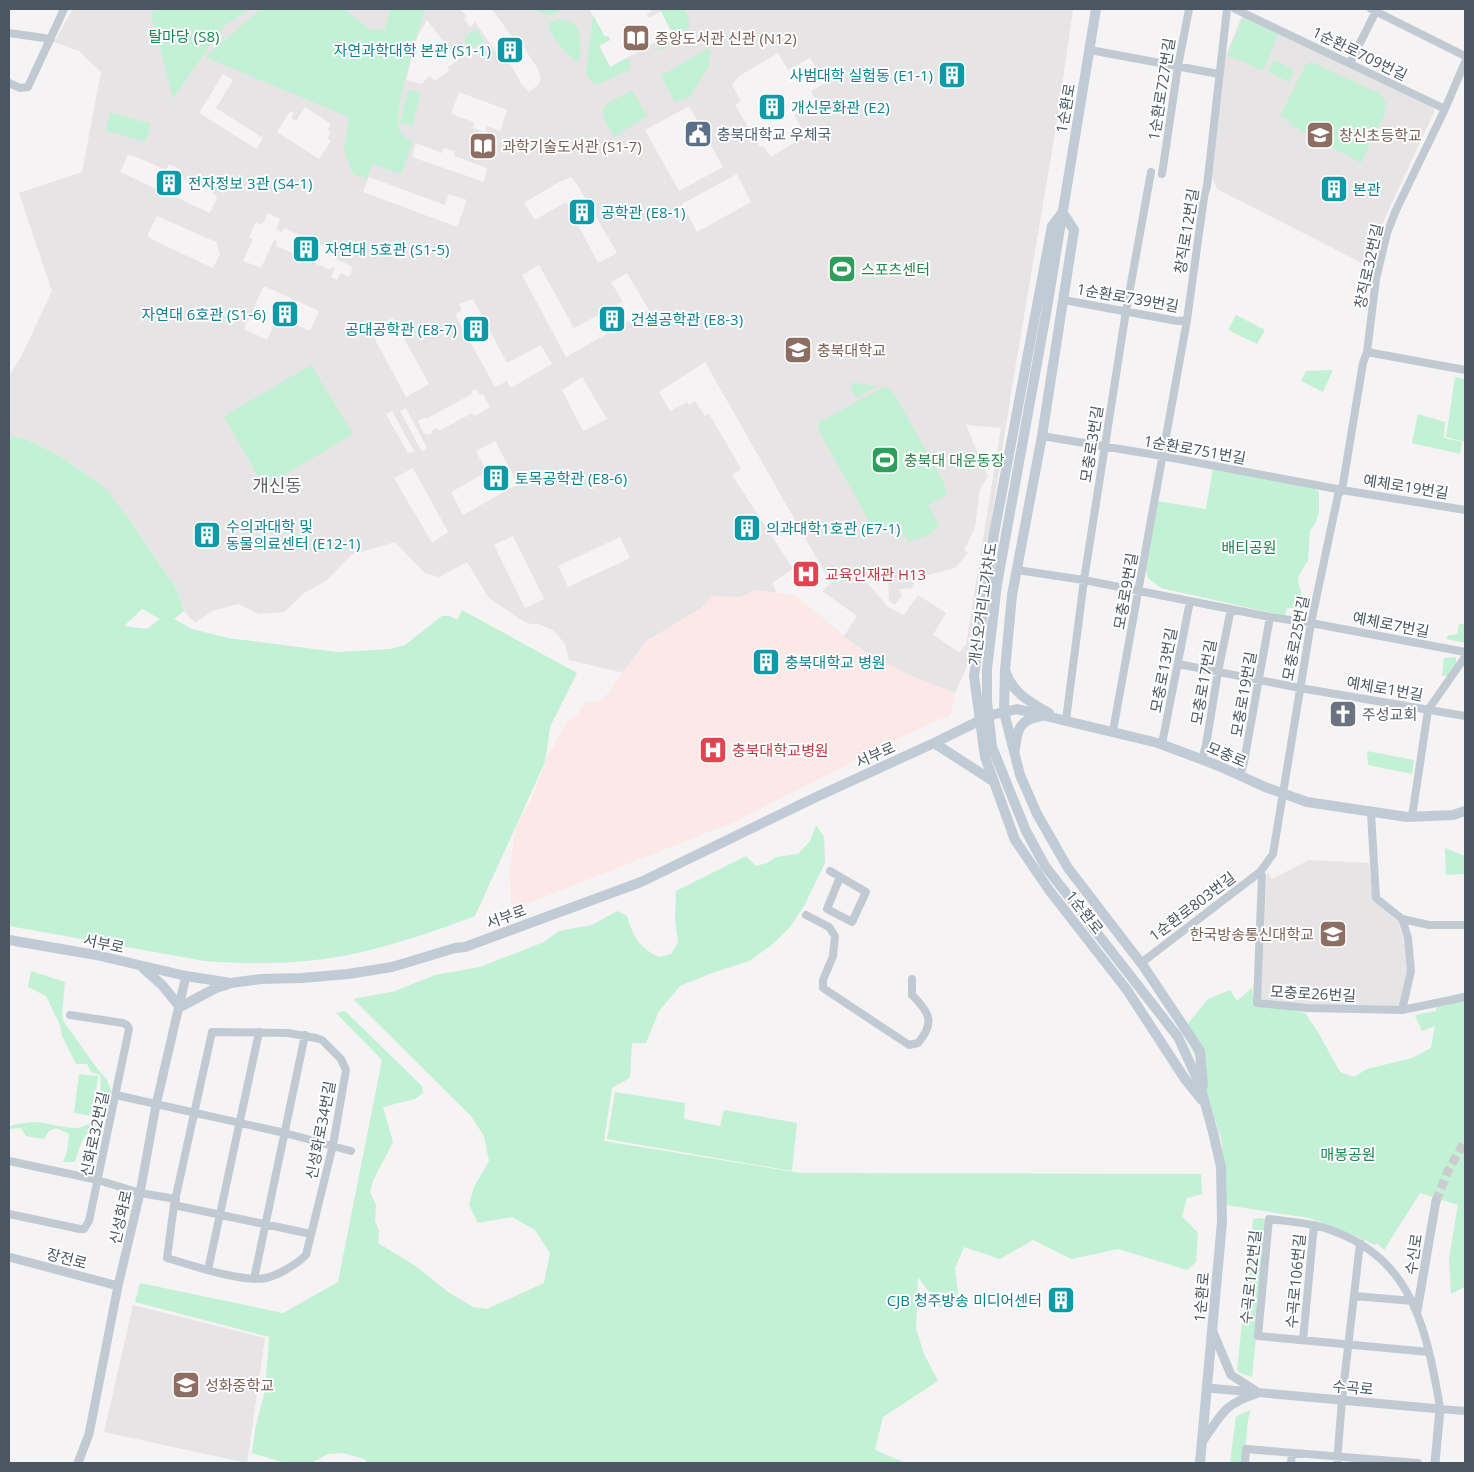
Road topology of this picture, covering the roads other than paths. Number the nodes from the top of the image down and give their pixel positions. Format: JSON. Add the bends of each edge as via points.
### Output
{"nodes":[{"id":1,"x":64,"y":9,"type":"edge"},
{"id":2,"x":1096,"y":9,"type":"edge"},
{"id":3,"x":1188,"y":9,"type":"edge"},
{"id":4,"x":1228,"y":9,"type":"edge"},
{"id":5,"x":1235,"y":9,"type":"edge"},
{"id":6,"x":1375,"y":10,"type":"edge"},
{"id":7,"x":9,"y":33,"type":"edge"},
{"id":8,"x":50,"y":39,"type":"junction"},
{"id":9,"x":1090,"y":50,"type":"junction"},
{"id":10,"x":1465,"y":56,"type":"edge"},
{"id":11,"x":1465,"y":62,"type":"edge"},
{"id":12,"x":1350,"y":64,"type":"junction"},
{"id":13,"x":1178,"y":66,"type":"junction"},
{"id":14,"x":1219,"y":74,"type":"junction"},
{"id":15,"x":9,"y":83,"type":"edge"},
{"id":16,"x":1444,"y":109,"type":"junction"},
{"id":17,"x":1151,"y":172,"type":"dead end"},
{"id":18,"x":1162,"y":174,"type":"dead end"},
{"id":19,"x":1062,"y":212,"type":"junction"},
{"id":20,"x":1064,"y":300,"type":"junction"},
{"id":21,"x":1126,"y":311,"type":"junction"},
{"id":22,"x":1187,"y":320,"type":"junction"},
{"id":23,"x":1367,"y":352,"type":"junction"},
{"id":24,"x":1465,"y":370,"type":"edge"},
{"id":25,"x":1042,"y":436,"type":"junction"},
{"id":26,"x":1104,"y":447,"type":"junction"},
{"id":27,"x":1162,"y":456,"type":"junction"},
{"id":28,"x":1342,"y":490,"type":"junction"},
{"id":29,"x":1465,"y":510,"type":"edge"},
{"id":30,"x":1017,"y":570,"type":"junction"},
{"id":31,"x":1084,"y":580,"type":"junction"},
{"id":32,"x":1139,"y":591,"type":"junction"},
{"id":33,"x":1190,"y":601,"type":"junction"},
{"id":34,"x":1231,"y":609,"type":"junction"},
{"id":35,"x":1270,"y":617,"type":"junction"},
{"id":36,"x":1311,"y":623,"type":"junction"},
{"id":37,"x":1465,"y":652,"type":"edge"},
{"id":38,"x":1465,"y":657,"type":"edge"},
{"id":39,"x":1178,"y":664,"type":"junction"},
{"id":40,"x":1005,"y":670,"type":"junction"},
{"id":41,"x":1218,"y":672,"type":"junction"},
{"id":42,"x":1260,"y":680,"type":"junction"},
{"id":43,"x":1300,"y":688,"type":"junction"},
{"id":44,"x":1428,"y":710,"type":"junction"},
{"id":45,"x":1004,"y":712,"type":"junction"},
{"id":46,"x":1044,"y":715,"type":"junction"},
{"id":47,"x":1465,"y":716,"type":"edge"},
{"id":48,"x":980,"y":720,"type":"junction"},
{"id":49,"x":1066,"y":720,"type":"junction"},
{"id":50,"x":1114,"y":731,"type":"junction"},
{"id":51,"x":934,"y":743,"type":"junction"},
{"id":52,"x":1162,"y":744,"type":"junction"},
{"id":53,"x":1015,"y":755,"type":"junction"},
{"id":54,"x":1202,"y":759,"type":"junction"},
{"id":55,"x":1240,"y":775,"type":"junction"},
{"id":56,"x":993,"y":781,"type":"junction"},
{"id":57,"x":1281,"y":794,"type":"junction"},
{"id":58,"x":1465,"y":811,"type":"edge"},
{"id":59,"x":1371,"y":813,"type":"junction"},
{"id":60,"x":1412,"y":817,"type":"junction"},
{"id":61,"x":830,"y":872,"type":"dead end"},
{"id":62,"x":1260,"y":872,"type":"junction"},
{"id":63,"x":840,"y":877,"type":"junction"},
{"id":64,"x":806,"y":915,"type":"dead end"},
{"id":65,"x":1402,"y":919,"type":"junction"},
{"id":66,"x":1465,"y":925,"type":"edge"},
{"id":67,"x":9,"y":940,"type":"edge"},
{"id":68,"x":1141,"y":963,"type":"junction"},
{"id":69,"x":143,"y":967,"type":"junction"},
{"id":70,"x":186,"y":976,"type":"junction"},
{"id":71,"x":912,"y":979,"type":"dead end"},
{"id":72,"x":231,"y":984,"type":"junction"},
{"id":73,"x":1465,"y":997,"type":"edge"},
{"id":74,"x":180,"y":1007,"type":"junction"},
{"id":75,"x":1402,"y":1010,"type":"junction"},
{"id":76,"x":70,"y":1015,"type":"dead end"},
{"id":77,"x":259,"y":1032,"type":"junction"},
{"id":78,"x":305,"y":1035,"type":"junction"},
{"id":79,"x":1178,"y":1037,"type":"joint"},
{"id":80,"x":116,"y":1095,"type":"junction"},
{"id":81,"x":1205,"y":1104,"type":"junction"},
{"id":82,"x":156,"y":1105,"type":"junction"},
{"id":83,"x":194,"y":1114,"type":"junction"},
{"id":84,"x":239,"y":1123,"type":"junction"},
{"id":85,"x":285,"y":1133,"type":"junction"},
{"id":86,"x":332,"y":1145,"type":"junction"},
{"id":87,"x":351,"y":1151,"type":"dead end"},
{"id":88,"x":9,"y":1161,"type":"edge"},
{"id":89,"x":98,"y":1180,"type":"junction"},
{"id":90,"x":140,"y":1193,"type":"junction"},
{"id":91,"x":1436,"y":1201,"type":"tunnel mouth"},
{"id":92,"x":175,"y":1202,"type":"junction"},
{"id":93,"x":9,"y":1214,"type":"edge"},
{"id":94,"x":220,"y":1215,"type":"junction"},
{"id":95,"x":1269,"y":1219,"type":"joint"},
{"id":96,"x":265,"y":1224,"type":"junction"},
{"id":97,"x":1314,"y":1225,"type":"junction"},
{"id":98,"x":311,"y":1234,"type":"junction"},
{"id":99,"x":1360,"y":1243,"type":"junction"},
{"id":100,"x":9,"y":1257,"type":"edge"},
{"id":101,"x":208,"y":1270,"type":"junction"},
{"id":102,"x":254,"y":1279,"type":"junction"},
{"id":103,"x":118,"y":1286,"type":"junction"},
{"id":104,"x":1354,"y":1296,"type":"junction"},
{"id":105,"x":1413,"y":1301,"type":"junction"},
{"id":106,"x":1417,"y":1311,"type":"junction"},
{"id":107,"x":1213,"y":1332,"type":"junction"},
{"id":108,"x":1303,"y":1340,"type":"junction"},
{"id":109,"x":1348,"y":1344,"type":"junction"},
{"id":110,"x":1429,"y":1352,"type":"junction"},
{"id":111,"x":1208,"y":1388,"type":"junction"},
{"id":112,"x":1261,"y":1393,"type":"junction"},
{"id":113,"x":1342,"y":1400,"type":"junction"},
{"id":114,"x":1440,"y":1409,"type":"junction"},
{"id":115,"x":1465,"y":1411,"type":"edge"},
{"id":116,"x":1202,"y":1442,"type":"junction"},
{"id":117,"x":1292,"y":1453,"type":"junction"},
{"id":118,"x":1337,"y":1460,"type":"edge"},
{"id":119,"x":1383,"y":1462,"type":"edge"},
{"id":120,"x":78,"y":1463,"type":"edge"},
{"id":121,"x":1200,"y":1463,"type":"edge"},
{"id":122,"x":1245,"y":1463,"type":"edge"},
{"id":123,"x":1291,"y":1463,"type":"edge"},
{"id":124,"x":1418,"y":1463,"type":"edge"},
{"id":125,"x":1435,"y":1463,"type":"edge"}],
"edges":[{"from":1,"to":8,"type":"street"},
{"from":2,"to":9,"type":"main road","name":"1순환로"},
{"from":3,"to":13,"type":"street","name":"1순환로727번길"},
{"from":4,"to":14,"type":"street","name":"창직로12번길"},
{"from":5,"to":12,"type":"street","name":"1순환로709번길"},
{"from":6,"to":10,"type":"street"},
{"from":6,"to":12,"type":"street"},
{"from":7,"to":8,"type":"street"},
{"from":8,"to":15,"type":"street","via":[[28,87],[20,88]]},
{"from":9,"to":13,"type":"street"},
{"from":9,"to":19,"type":"main road","name":"1순환로"},
{"from":11,"to":16,"type":"street","name":"창직로32번길"},
{"from":12,"to":16,"type":"street","name":"1순환로709번길"},
{"from":13,"to":14,"type":"street"},
{"from":13,"to":18,"type":"street","name":"1순환로727번길"},
{"from":14,"to":22,"type":"street","name":"창직로12번길","via":[[1207,186]]},
{"from":16,"to":23,"type":"street","name":"창직로32번길","via":[[1387,233],[1376,279]]},
{"from":17,"to":21,"type":"street","name":"모충로3번길"},
{"from":19,"to":20,"type":"main road","via":[[1074,230]]},
{"from":19,"to":48,"type":"main road","name":"1순환로","via":[[1052,226],[994,534],[974,676]]},
{"from":19,"to":79,"type":"main road","name":"개신오거리고가차도","via":[[990,633],[986,669],[992,747],[1026,831],[1045,866]]},
{"from":20,"to":21,"type":"street","name":"1순환로739번길"},
{"from":20,"to":25,"type":"main road"},
{"from":21,"to":22,"type":"street","name":"1순환로739번길","via":[[1177,322]]},
{"from":21,"to":26,"type":"street","name":"모충로3번길"},
{"from":22,"to":27,"type":"street","name":"창직로12번길"},
{"from":23,"to":24,"type":"street"},
{"from":23,"to":28,"type":"street","name":"창직로32번길"},
{"from":25,"to":26,"type":"street","name":"1순환로751번길"},
{"from":25,"to":30,"type":"main road"},
{"from":26,"to":27,"type":"street","name":"1순환로751번길"},
{"from":26,"to":31,"type":"street","name":"모충로3번길"},
{"from":27,"to":28,"type":"street","name":"1순환로751번길"},
{"from":27,"to":32,"type":"street","name":"모충로9번길"},
{"from":28,"to":29,"type":"street","name":"예체로19번길"},
{"from":28,"to":36,"type":"street","name":"모충로25번길","via":[[1338,495]]},
{"from":30,"to":31,"type":"street"},
{"from":30,"to":40,"type":"main road"},
{"from":31,"to":32,"type":"street"},
{"from":31,"to":49,"type":"street","name":"모충로3번길"},
{"from":32,"to":33,"type":"street"},
{"from":32,"to":50,"type":"street","name":"모충로9번길"},
{"from":33,"to":34,"type":"street"},
{"from":33,"to":39,"type":"street","name":"모충로13번길"},
{"from":34,"to":35,"type":"street"},
{"from":34,"to":41,"type":"street","name":"모충로17번길"},
{"from":35,"to":36,"type":"street"},
{"from":35,"to":42,"type":"street","name":"모충로19번길"},
{"from":36,"to":37,"type":"street","name":"예체로7번길"},
{"from":36,"to":43,"type":"street","name":"모충로25번길"},
{"from":38,"to":44,"type":"street"},
{"from":39,"to":41,"type":"street","name":"예체로1번길"},
{"from":39,"to":52,"type":"street","name":"모충로13번길"},
{"from":40,"to":45,"type":"main road"},
{"from":40,"to":49,"type":"main road","via":[[1020,694]]},
{"from":41,"to":42,"type":"street","name":"예체로1번길"},
{"from":41,"to":54,"type":"street","name":"모충로17번길"},
{"from":42,"to":43,"type":"street","name":"예체로1번길"},
{"from":42,"to":55,"type":"street","name":"모충로19번길"},
{"from":43,"to":44,"type":"street","name":"예체로1번길"},
{"from":43,"to":57,"type":"street","name":"모충로25번길"},
{"from":44,"to":47,"type":"street","name":"예체로1번길"},
{"from":44,"to":60,"type":"street"},
{"from":45,"to":46,"type":"main road","name":"모충로","via":[[1017,709]]},
{"from":45,"to":48,"type":"main road","name":"모충로"},
{"from":45,"to":53,"type":"main road"},
{"from":46,"to":49,"type":"main road","name":"모충로"},
{"from":46,"to":53,"type":"main road","via":[[1023,722],[1016,738]]},
{"from":48,"to":51,"type":"main road","name":"서부로"},
{"from":48,"to":56,"type":"main road","name":"1순환로","via":[[985,757]]},
{"from":49,"to":50,"type":"main road","name":"모충로"},
{"from":50,"to":52,"type":"main road","name":"모충로"},
{"from":51,"to":56,"type":"main road"},
{"from":51,"to":72,"type":"main road","name":"서부로","via":[[642,882],[464,948],[392,967],[348,974]]},
{"from":52,"to":54,"type":"main road","name":"모충로"},
{"from":53,"to":68,"type":"main road","via":[[1037,814],[1068,868]]},
{"from":54,"to":55,"type":"main road","name":"모충로"},
{"from":55,"to":57,"type":"main road","name":"모충로"},
{"from":56,"to":81,"type":"main road","name":"1순환로","via":[[1015,840]]},
{"from":57,"to":59,"type":"main road","name":"모충로"},
{"from":57,"to":62,"type":"street","via":[[1273,854]]},
{"from":58,"to":60,"type":"main road","name":"모충로","via":[[1453,815]]},
{"from":59,"to":60,"type":"main road","name":"모충로"},
{"from":59,"to":65,"type":"street","via":[[1376,898]]},
{"from":61,"to":63,"type":"street"},
{"from":62,"to":68,"type":"street","name":"1순환로803번길"},
{"from":62,"to":75,"type":"street","name":"모충로26번길","via":[[1257,1003],[1308,1008]]},
{"from":63,"to":63,"type":"street","via":[[866,892],[852,922],[827,909]]},
{"from":64,"to":71,"type":"street","via":[[829,927],[835,936],[833,956],[823,988],[909,1045],[918,1043],[929,1029],[925,1008],[912,995]]},
{"from":65,"to":66,"type":"street","via":[[1429,925]]},
{"from":65,"to":75,"type":"street","via":[[1412,971]]},
{"from":67,"to":69,"type":"main road","name":"서부로"},
{"from":68,"to":81,"type":"main road","via":[[1200,1051]]},
{"from":69,"to":70,"type":"main road","name":"서부로"},
{"from":69,"to":74,"type":"main road"},
{"from":70,"to":72,"type":"main road","name":"서부로"},
{"from":70,"to":74,"type":"street","name":"신성화로"},
{"from":72,"to":74,"type":"main road"},
{"from":73,"to":75,"type":"street"},
{"from":74,"to":82,"type":"street","name":"신성화로"},
{"from":76,"to":80,"type":"street","name":"신화로32번길","via":[[123,1023],[129,1029]]},
{"from":77,"to":78,"type":"street","name":"신성화로34번길"},
{"from":77,"to":83,"type":"street","name":"신성화로34번길","via":[[212,1032]]},
{"from":77,"to":84,"type":"street"},
{"from":78,"to":85,"type":"street"},
{"from":78,"to":86,"type":"street","name":"신성화로34번길","via":[[322,1040],[345,1064]]},
{"from":79,"to":81,"type":"main road","name":"1순환로"},
{"from":80,"to":82,"type":"street"},
{"from":80,"to":89,"type":"street","name":"신화로32번길"},
{"from":81,"to":107,"type":"main road","name":"1순환로","via":[[1221,1167],[1223,1193]]},
{"from":82,"to":83,"type":"street"},
{"from":82,"to":90,"type":"street","name":"신성화로"},
{"from":83,"to":84,"type":"street"},
{"from":83,"to":92,"type":"street"},
{"from":84,"to":85,"type":"street"},
{"from":84,"to":94,"type":"street"},
{"from":85,"to":86,"type":"street"},
{"from":85,"to":96,"type":"street"},
{"from":86,"to":87,"type":"street"},
{"from":86,"to":98,"type":"street","name":"신성화로34번길"},
{"from":88,"to":89,"type":"street"},
{"from":89,"to":90,"type":"street"},
{"from":89,"to":93,"type":"street","name":"신화로32번길","via":[[89,1221],[84,1229]]},
{"from":90,"to":92,"type":"street"},
{"from":90,"to":103,"type":"street","name":"신성화로"},
{"from":91,"to":106,"type":"street","name":"수신로"},
{"from":92,"to":94,"type":"street"},
{"from":92,"to":101,"type":"street","name":"신성화로34번길","via":[[167,1258]]},
{"from":94,"to":96,"type":"street"},
{"from":94,"to":101,"type":"street"},
{"from":95,"to":97,"type":"street","name":"수곡로106번길"},
{"from":95,"to":108,"type":"street","name":"수곡로122번길","via":[[1258,1336]]},
{"from":96,"to":98,"type":"street"},
{"from":96,"to":102,"type":"street"},
{"from":97,"to":99,"type":"street","name":"수곡로106번길"},
{"from":97,"to":108,"type":"street","name":"수곡로106번길"},
{"from":98,"to":102,"type":"street","name":"신성화로34번길","via":[[302,1259],[278,1274]]},
{"from":99,"to":104,"type":"street"},
{"from":99,"to":105,"type":"street","name":"수곡로106번길","via":[[1384,1262]]},
{"from":100,"to":103,"type":"street","name":"장전로"},
{"from":101,"to":102,"type":"street","name":"신성화로34번길"},
{"from":103,"to":120,"type":"street","name":"신성화로","via":[[89,1434]]},
{"from":104,"to":105,"type":"street"},
{"from":104,"to":109,"type":"street"},
{"from":105,"to":106,"type":"street","name":"수곡로106번길"},
{"from":106,"to":110,"type":"street","name":"수곡로106번길"},
{"from":107,"to":111,"type":"main road","name":"1순환로"},
{"from":107,"to":112,"type":"street","via":[[1231,1375]]},
{"from":108,"to":109,"type":"street","name":"수곡로122번길"},
{"from":109,"to":110,"type":"street","name":"수곡로122번길"},
{"from":109,"to":113,"type":"street"},
{"from":110,"to":114,"type":"street","name":"수곡로106번길"},
{"from":111,"to":112,"type":"street","name":"수곡로"},
{"from":111,"to":116,"type":"main road","name":"1순환로"},
{"from":112,"to":113,"type":"street","name":"수곡로"},
{"from":112,"to":116,"type":"street","via":[[1240,1399],[1224,1410]]},
{"from":113,"to":114,"type":"street","name":"수곡로"},
{"from":113,"to":118,"type":"street"},
{"from":114,"to":115,"type":"street"},
{"from":114,"to":125,"type":"street"},
{"from":116,"to":121,"type":"main road","name":"1순환로"},
{"from":117,"to":118,"type":"street"},
{"from":117,"to":122,"type":"street","via":[[1246,1449]]},
{"from":117,"to":123,"type":"street"},
{"from":118,"to":119,"type":"street"},
{"from":119,"to":124,"type":"street"}]}
